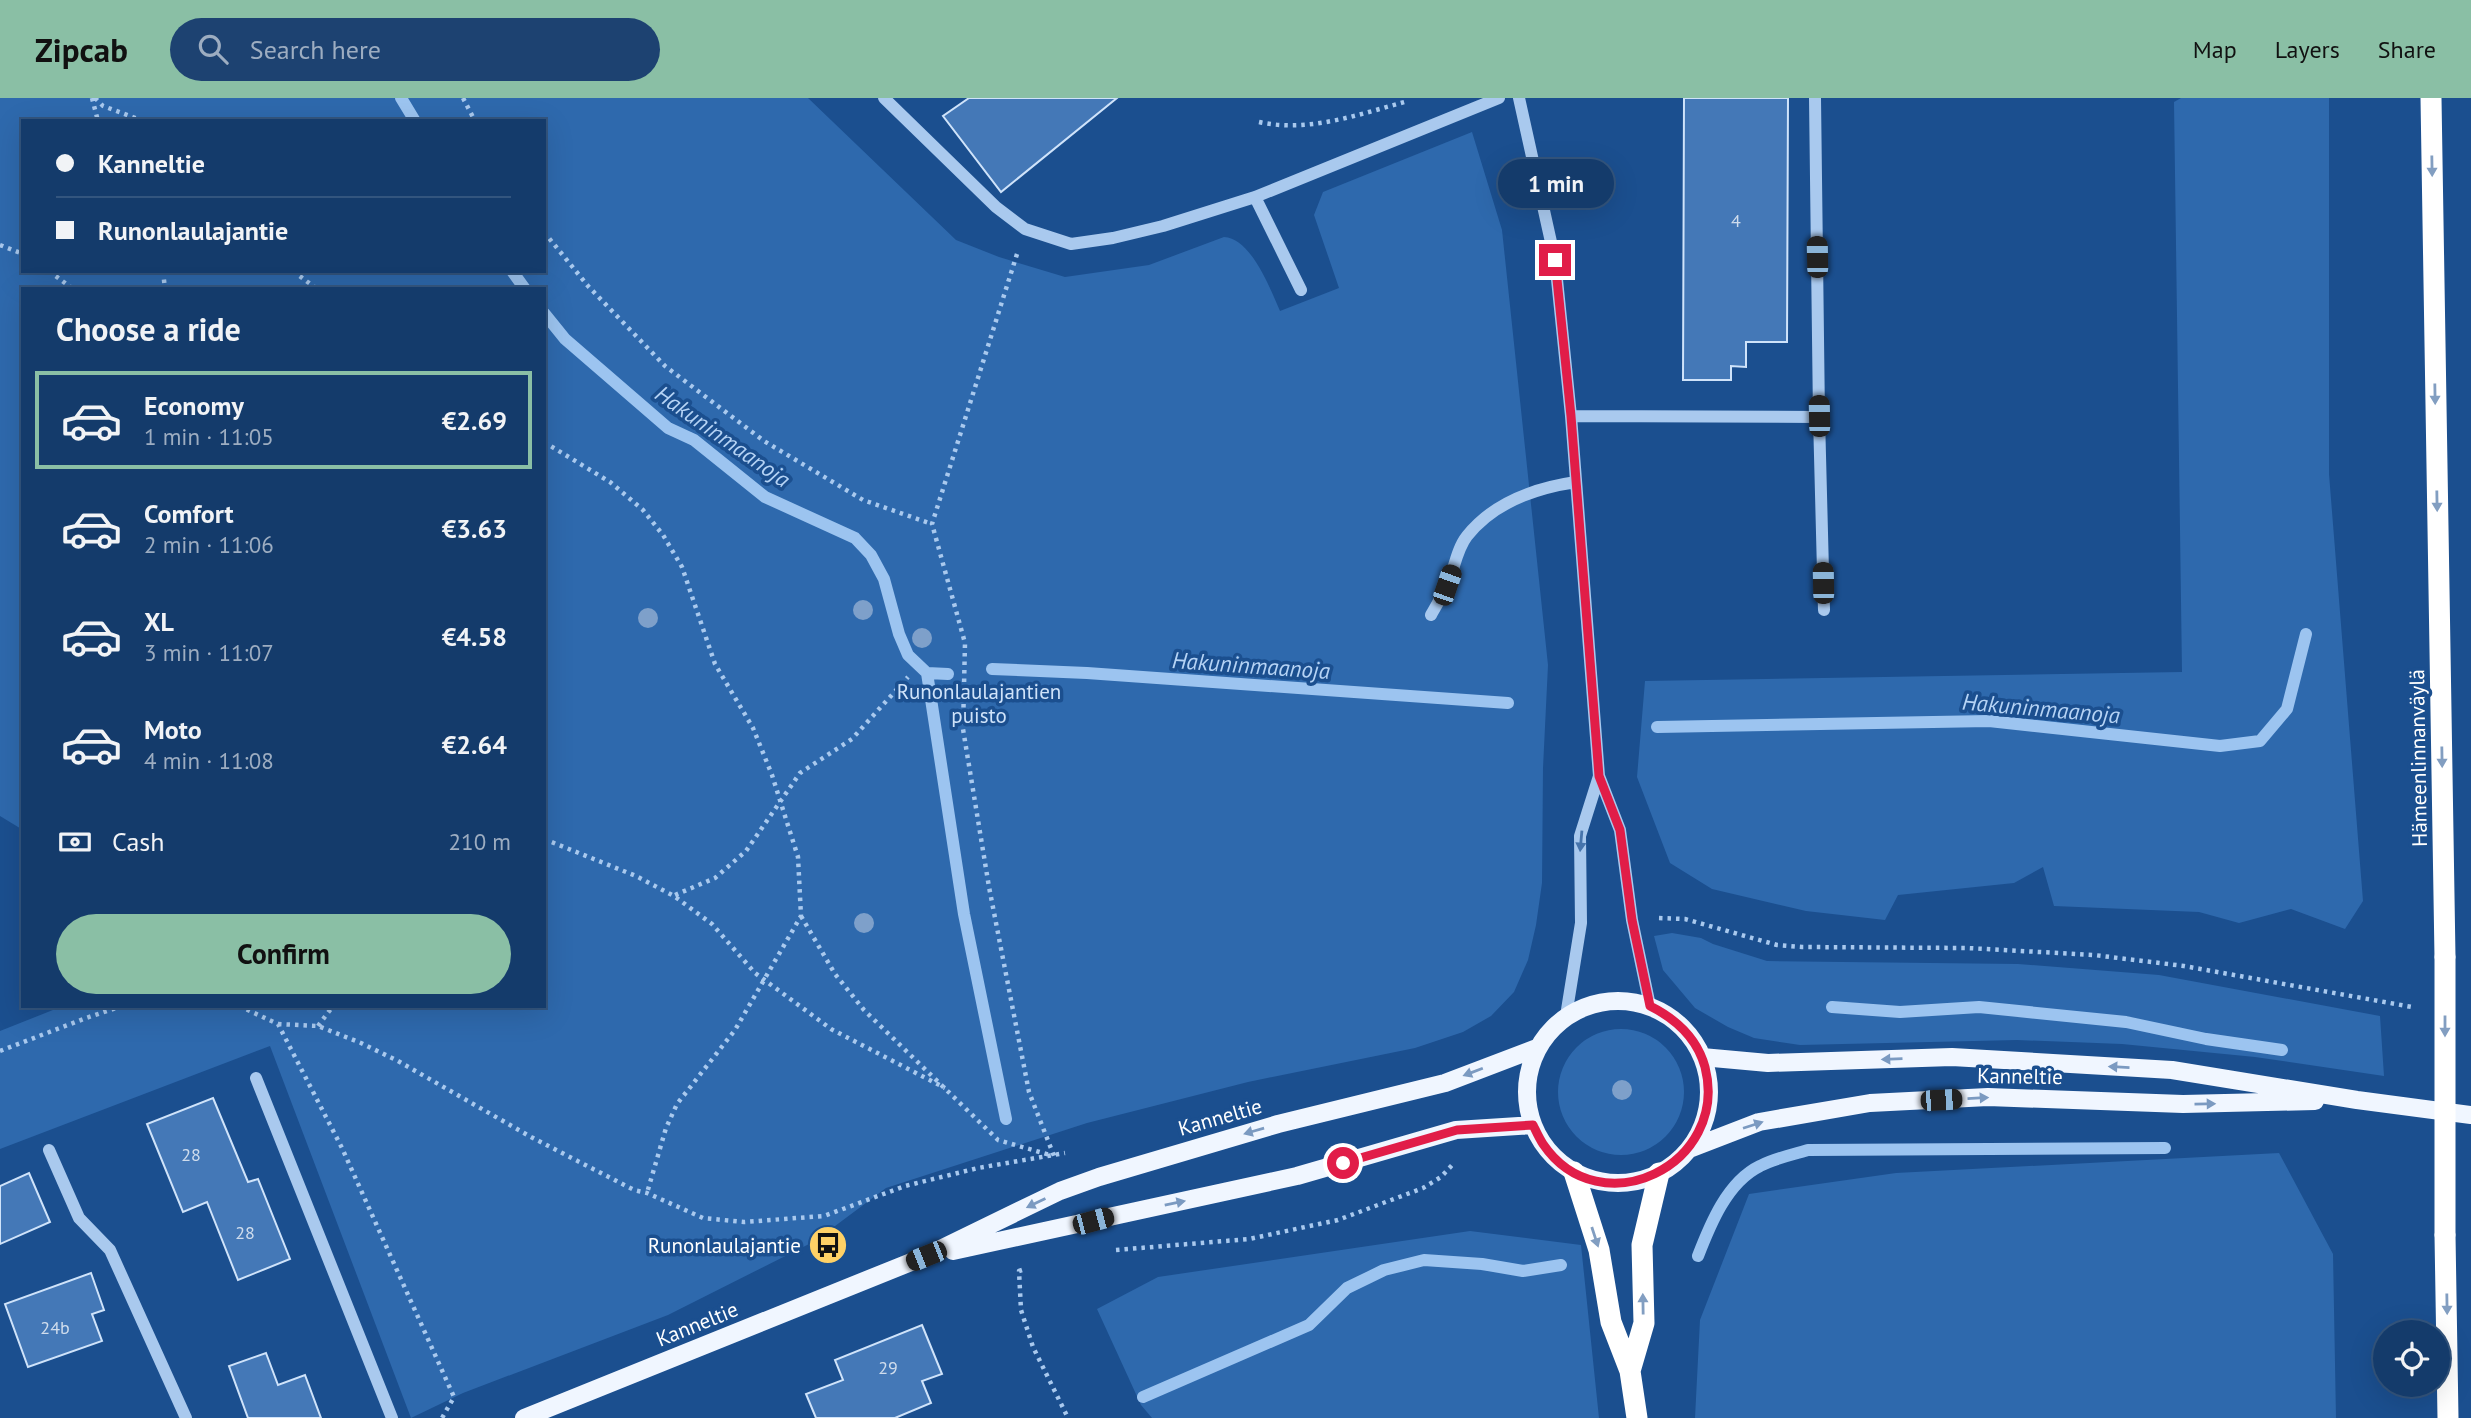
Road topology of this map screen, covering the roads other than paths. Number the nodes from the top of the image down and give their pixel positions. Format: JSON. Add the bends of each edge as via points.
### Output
{"nodes":[{"id":1,"x":884,"y":98,"type":"edge"},
{"id":2,"x":1499,"y":98,"type":"edge"},
{"id":3,"x":1519,"y":98,"type":"edge"},
{"id":4,"x":1815,"y":98,"type":"edge"},
{"id":5,"x":2431,"y":98,"type":"edge"},
{"id":6,"x":1255,"y":197,"type":"junction"},
{"id":7,"x":1301,"y":290,"type":"dead end"},
{"id":8,"x":1571,"y":416,"type":"junction"},
{"id":9,"x":1819,"y":416,"type":"junction"},
{"id":10,"x":1576,"y":482,"type":"junction"},
{"id":11,"x":1824,"y":610,"type":"dead end"},
{"id":12,"x":1431,"y":615,"type":"dead end"},
{"id":13,"x":1599,"y":776,"type":"junction"},
{"id":14,"x":1650,"y":1006,"type":"junction"},
{"id":15,"x":1566,"y":1016,"type":"junction"},
{"id":16,"x":1537,"y":1048,"type":"junction"},
{"id":17,"x":1702,"y":1057,"type":"junction"},
{"id":18,"x":256,"y":1078,"type":"dead end"},
{"id":19,"x":2357,"y":1100,"type":"junction"},
{"id":20,"x":2471,"y":1115,"type":"edge"},
{"id":21,"x":1533,"y":1125,"type":"junction"},
{"id":22,"x":1689,"y":1149,"type":"junction"},
{"id":23,"x":49,"y":1150,"type":"dead end"},
{"id":24,"x":1574,"y":1172,"type":"junction"},
{"id":25,"x":1659,"y":1173,"type":"junction"},
{"id":26,"x":926,"y":1256,"type":"junction"},
{"id":27,"x":1630,"y":1371,"type":"junction"},
{"id":28,"x":186,"y":1418,"type":"edge"},
{"id":29,"x":392,"y":1418,"type":"edge"},
{"id":30,"x":524,"y":1418,"type":"edge"},
{"id":31,"x":1637,"y":1418,"type":"edge"},
{"id":32,"x":2448,"y":1418,"type":"edge"}],
"edges":[{"from":1,"to":6,"type":"street","via":[[996,207],[1025,229],[1071,244],[1163,226]]},
{"from":2,"to":6,"type":"street"},
{"from":3,"to":8,"type":"street","via":[[1555,260]]},
{"from":4,"to":9,"type":"street"},
{"from":5,"to":32,"type":"highway","name":"Hämeenlinnanväylä","one_way":true,"bridge":true},
{"from":6,"to":7,"type":"street"},
{"from":8,"to":9,"type":"street"},
{"from":8,"to":10,"type":"street"},
{"from":9,"to":11,"type":"street"},
{"from":10,"to":12,"type":"street","via":[[1516,497],[1488,516],[1466,537]]},
{"from":10,"to":13,"type":"street"},
{"from":13,"to":14,"type":"street","via":[[1620,830]]},
{"from":13,"to":15,"type":"street","one_way":true,"via":[[1580,836],[1581,923]]},
{"from":14,"to":15,"type":"main road","via":[[1606,1001]]},
{"from":14,"to":17,"type":"main road","via":[[1681,1026]]},
{"from":15,"to":16,"type":"main road"},
{"from":16,"to":21,"type":"main road","via":[[1527,1086]]},
{"from":16,"to":26,"type":"main road","name":"Kanneltie","one_way":true,"via":[[1445,1083],[1278,1124],[1099,1177]]},
{"from":19,"to":17,"type":"main road","name":"Kanneltie","one_way":true,"via":[[2172,1070],[1952,1057],[1768,1063]]},
{"from":17,"to":22,"type":"main road","via":[[1708,1105]]},
{"from":18,"to":29,"type":"street"},
{"from":19,"to":20,"type":"main road","name":"Kanneltie"},
{"from":22,"to":19,"type":"main road","name":"Kanneltie","one_way":true,"via":[[1759,1122],[1870,1103],[1988,1097],[2183,1104]]},
{"from":21,"to":24,"type":"main road","via":[[1543,1144]]},
{"from":26,"to":21,"type":"main road","name":"Kanneltie","one_way":true,"via":[[1297,1176],[1457,1130]]},
{"from":22,"to":25,"type":"main road"},
{"from":23,"to":28,"type":"street","via":[[79,1218],[110,1250]]},
{"from":24,"to":25,"type":"main road","via":[[1616,1184]]},
{"from":24,"to":27,"type":"highway","one_way":true,"via":[[1599,1250],[1611,1322]]},
{"from":27,"to":25,"type":"highway","one_way":true,"via":[[1644,1323],[1642,1245]]},
{"from":26,"to":30,"type":"main road","name":"Kanneltie"},
{"from":27,"to":31,"type":"highway"}]}
